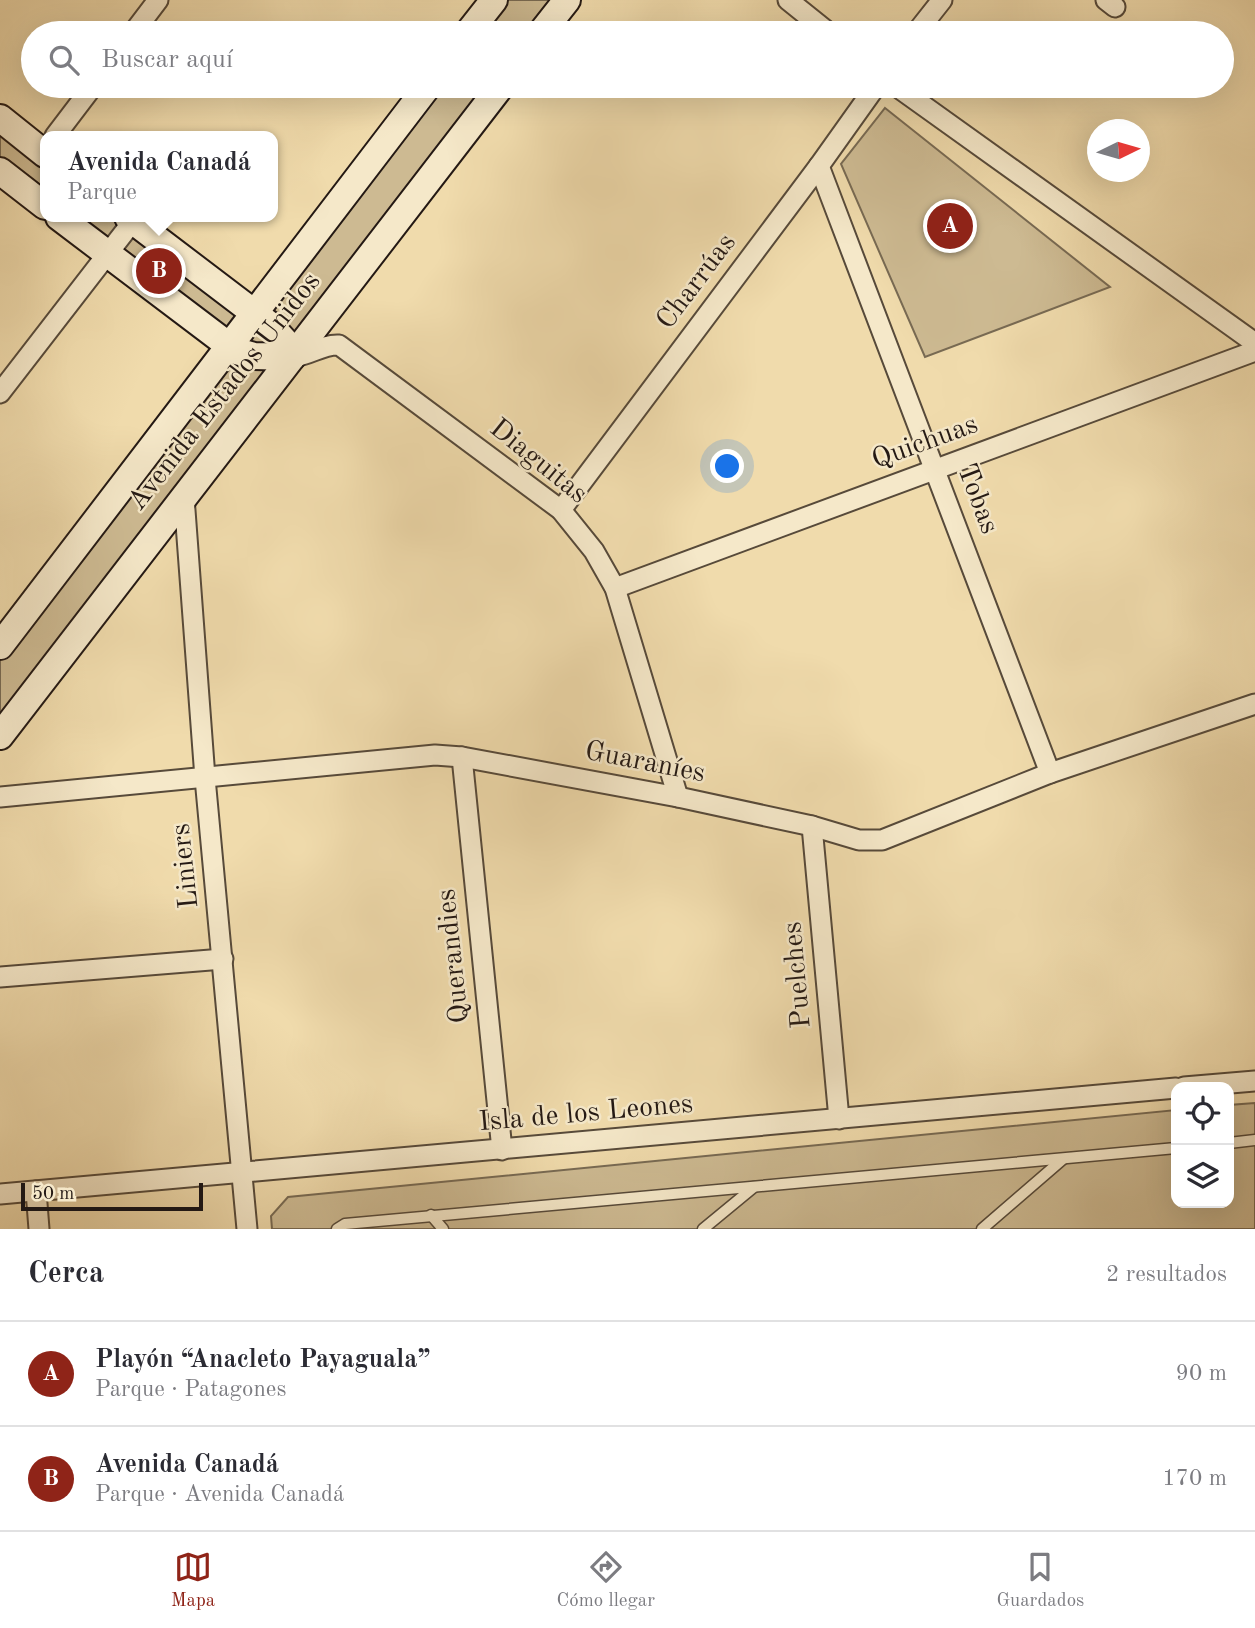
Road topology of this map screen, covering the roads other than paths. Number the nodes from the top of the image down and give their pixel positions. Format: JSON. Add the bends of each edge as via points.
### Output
{"nodes":[{"id":1,"x":158,"y":0,"type":"edge"},
{"id":2,"x":494,"y":0,"type":"edge"},
{"id":3,"x":567,"y":0,"type":"edge"},
{"id":4,"x":788,"y":0,"type":"edge"},
{"id":5,"x":943,"y":0,"type":"edge"},
{"id":6,"x":142,"y":21,"type":"edge"},
{"id":7,"x":477,"y":21,"type":"edge"},
{"id":8,"x":550,"y":21,"type":"edge"},
{"id":9,"x":815,"y":21,"type":"edge"},
{"id":10,"x":926,"y":21,"type":"edge"},
{"id":11,"x":84,"y":98,"type":"edge"},
{"id":12,"x":419,"y":98,"type":"edge"},
{"id":13,"x":492,"y":98,"type":"edge"},
{"id":14,"x":867,"y":98,"type":"edge"},
{"id":15,"x":913,"y":98,"type":"edge"},
{"id":16,"x":0,"y":118,"type":"edge"},
{"id":17,"x":60,"y":131,"type":"edge"},
{"id":18,"x":40,"y":144,"type":"edge"},
{"id":19,"x":819,"y":166,"type":"junction"},
{"id":20,"x":0,"y":171,"type":"edge"},
{"id":21,"x":40,"y":202,"type":"edge"},
{"id":22,"x":66,"y":222,"type":"edge"},
{"id":23,"x":128,"y":222,"type":"edge"},
{"id":24,"x":134,"y":222,"type":"edge"},
{"id":25,"x":107,"y":253,"type":"junction"},
{"id":26,"x":254,"y":313,"type":"junction"},
{"id":27,"x":1255,"y":343,"type":"edge"},
{"id":28,"x":228,"y":346,"type":"junction"},
{"id":29,"x":1255,"y":351,"type":"edge"},
{"id":30,"x":292,"y":357,"type":"junction"},
{"id":31,"x":0,"y":393,"type":"edge"},
{"id":32,"x":935,"y":469,"type":"junction"},
{"id":33,"x":184,"y":497,"type":"junction"},
{"id":34,"x":561,"y":510,"type":"junction"},
{"id":35,"x":615,"y":588,"type":"junction"},
{"id":36,"x":0,"y":646,"type":"edge"},
{"id":37,"x":1255,"y":704,"type":"edge"},
{"id":38,"x":0,"y":736,"type":"edge"},
{"id":39,"x":462,"y":757,"type":"junction"},
{"id":40,"x":1050,"y":773,"type":"junction"},
{"id":41,"x":205,"y":778,"type":"junction"},
{"id":42,"x":0,"y":797,"type":"edge"},
{"id":43,"x":678,"y":797,"type":"junction"},
{"id":44,"x":812,"y":826,"type":"junction"},
{"id":45,"x":223,"y":960,"type":"junction"},
{"id":46,"x":0,"y":977,"type":"edge"},
{"id":47,"x":1255,"y":1081,"type":"edge"},
{"id":48,"x":1234,"y":1083,"type":"edge"},
{"id":49,"x":1171,"y":1088,"type":"edge"},
{"id":50,"x":839,"y":1119,"type":"junction"},
{"id":51,"x":1255,"y":1140,"type":"edge"},
{"id":52,"x":1234,"y":1142,"type":"edge"},
{"id":53,"x":1171,"y":1148,"type":"edge"},
{"id":54,"x":502,"y":1150,"type":"junction"},
{"id":55,"x":1063,"y":1159,"type":"junction"},
{"id":56,"x":242,"y":1174,"type":"junction"},
{"id":57,"x":755,"y":1186,"type":"junction"},
{"id":58,"x":36,"y":1191,"type":"junction"},
{"id":59,"x":0,"y":1194,"type":"edge"},
{"id":60,"x":431,"y":1215,"type":"junction"},
{"id":61,"x":40,"y":1229,"type":"edge"},
{"id":62,"x":247,"y":1229,"type":"edge"},
{"id":63,"x":337,"y":1229,"type":"edge"},
{"id":64,"x":443,"y":1229,"type":"edge"},
{"id":65,"x":704,"y":1229,"type":"edge"},
{"id":66,"x":982,"y":1229,"type":"edge"}],
"edges":[{"from":1,"to":6,"type":"street"},
{"from":2,"to":7,"type":"main road"},
{"from":3,"to":8,"type":"main road"},
{"from":4,"to":9,"type":"street"},
{"from":5,"to":10,"type":"street"},
{"from":11,"to":17,"type":"street"},
{"from":12,"to":26,"type":"main road","name":"Avenida Estados Unidos"},
{"from":13,"to":30,"type":"main road","name":"Avenida Estados Unidos"},
{"from":14,"to":19,"type":"street","name":"Charrúas"},
{"from":15,"to":27,"type":"street"},
{"from":16,"to":18,"type":"main road"},
{"from":19,"to":32,"type":"street","name":"Tobas"},
{"from":19,"to":34,"type":"street","name":"Charrúas"},
{"from":20,"to":21,"type":"main road"},
{"from":22,"to":25,"type":"main road"},
{"from":23,"to":25,"type":"street"},
{"from":24,"to":26,"type":"main road"},
{"from":25,"to":28,"type":"main road"},
{"from":25,"to":31,"type":"street"},
{"from":26,"to":28,"type":"main road","name":"Avenida Estados Unidos"},
{"from":26,"to":30,"type":"main road","via":[[285,341]]},
{"from":28,"to":30,"type":"main road","via":[[254,356]]},
{"from":28,"to":36,"type":"main road","name":"Avenida Estados Unidos"},
{"from":29,"to":32,"type":"street","name":"Quichuas"},
{"from":30,"to":33,"type":"main road","name":"Avenida Estados Unidos"},
{"from":30,"to":34,"type":"street","name":"Diaguitas","via":[[339,345]]},
{"from":32,"to":35,"type":"street","name":"Quichuas"},
{"from":32,"to":40,"type":"street","name":"Tobas"},
{"from":33,"to":38,"type":"main road","name":"Avenida Estados Unidos"},
{"from":33,"to":41,"type":"street","name":"Liniers"},
{"from":34,"to":35,"type":"street","name":"Diaguitas","via":[[594,551]]},
{"from":35,"to":43,"type":"street","name":"Diaguitas"},
{"from":37,"to":40,"type":"street","name":"Guaraníes"},
{"from":39,"to":41,"type":"street","name":"Guaraníes","via":[[435,755]]},
{"from":39,"to":43,"type":"street","name":"Guaraníes"},
{"from":39,"to":54,"type":"street","name":"Querandies"},
{"from":40,"to":44,"type":"street","name":"Guaraníes","via":[[882,840],[859,840]]},
{"from":41,"to":42,"type":"street","name":"Guaraníes"},
{"from":41,"to":45,"type":"street","name":"Liniers"},
{"from":43,"to":44,"type":"street","name":"Guaraníes"},
{"from":44,"to":50,"type":"street","name":"Puelches"},
{"from":45,"to":46,"type":"street"},
{"from":45,"to":56,"type":"street","name":"Liniers"},
{"from":47,"to":48,"type":"street"},
{"from":49,"to":50,"type":"street","name":"Isla de los Leones"},
{"from":50,"to":54,"type":"street","name":"Isla de los Leones"},
{"from":51,"to":52,"type":"lane"},
{"from":53,"to":55,"type":"lane"},
{"from":54,"to":56,"type":"street","name":"Isla de los Leones"},
{"from":55,"to":57,"type":"lane"},
{"from":55,"to":66,"type":"lane"},
{"from":56,"to":58,"type":"street","name":"Isla de los Leones"},
{"from":56,"to":62,"type":"street","name":"Liniers"},
{"from":57,"to":60,"type":"lane"},
{"from":57,"to":65,"type":"lane"},
{"from":58,"to":59,"type":"street","name":"Isla de los Leones"},
{"from":58,"to":61,"type":"street"},
{"from":60,"to":63,"type":"lane","via":[[345,1224]]},
{"from":60,"to":64,"type":"lane"}]}
